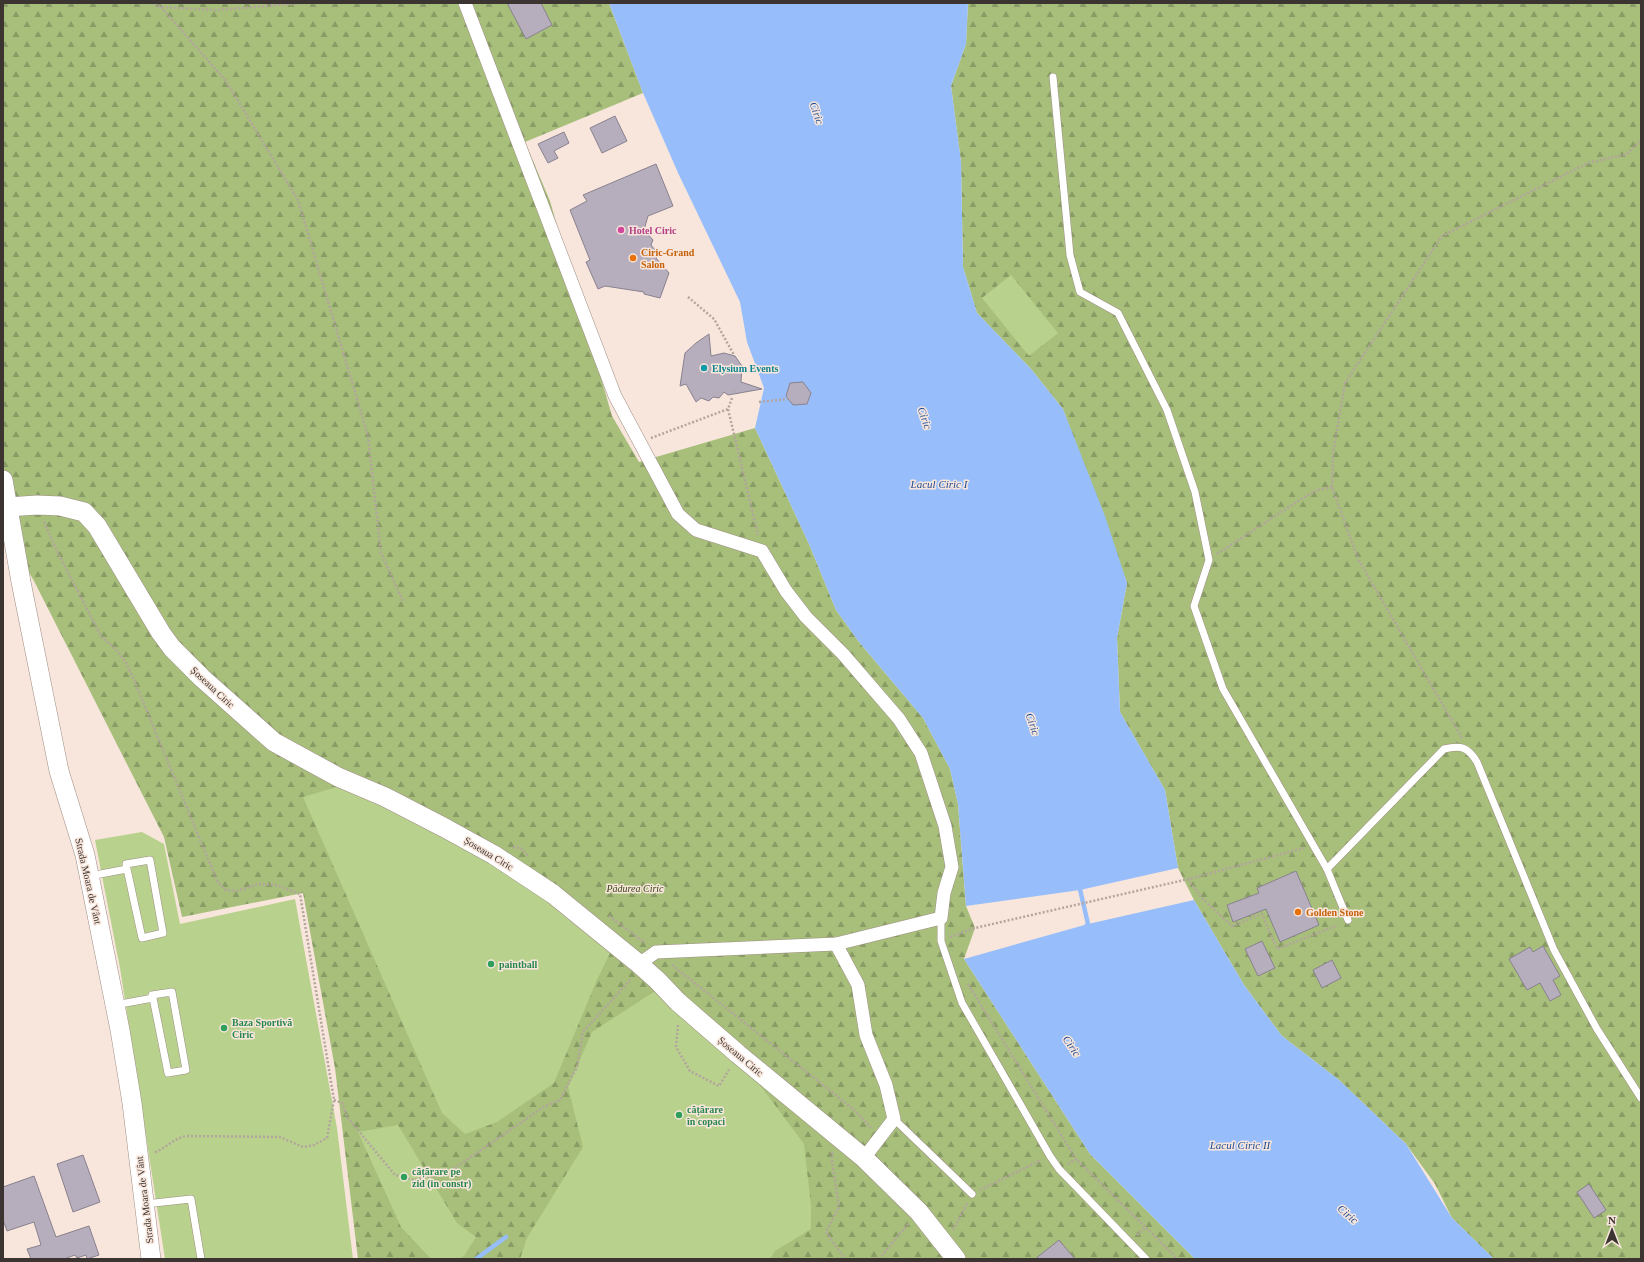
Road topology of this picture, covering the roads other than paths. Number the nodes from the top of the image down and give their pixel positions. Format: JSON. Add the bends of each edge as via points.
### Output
{"nodes":[{"id":1,"x":465,"y":3,"type":"edge"},
{"id":2,"x":1053,"y":77,"type":"dead end"},
{"id":3,"x":3,"y":480,"type":"edge"},
{"id":4,"x":7,"y":507,"type":"junction"},
{"id":5,"x":127,"y":869,"type":"junction"},
{"id":6,"x":1327,"y":869,"type":"junction"},
{"id":7,"x":90,"y":876,"type":"junction"},
{"id":8,"x":941,"y":918,"type":"junction"},
{"id":9,"x":1348,"y":920,"type":"dead end"},
{"id":10,"x":836,"y":944,"type":"junction"},
{"id":11,"x":639,"y":964,"type":"junction"},
{"id":12,"x":153,"y":998,"type":"junction"},
{"id":13,"x":115,"y":1005,"type":"junction"},
{"id":14,"x":1641,"y":1098,"type":"edge"},
{"id":15,"x":894,"y":1119,"type":"junction"},
{"id":16,"x":864,"y":1158,"type":"junction"},
{"id":17,"x":972,"y":1194,"type":"road end"},
{"id":18,"x":145,"y":1204,"type":"junction"},
{"id":19,"x":951,"y":1252,"type":"edge"},
{"id":20,"x":151,"y":1259,"type":"edge"},
{"id":21,"x":201,"y":1259,"type":"edge"},
{"id":22,"x":1146,"y":1259,"type":"edge"}],
"edges":[{"from":1,"to":8,"type":"street","via":[[615,396],[678,514],[696,530],[762,551],[802,612],[843,654],[899,719],[920,753],[945,826],[952,867],[944,893]]},
{"from":2,"to":6,"type":"lane","via":[[1070,255],[1080,292],[1118,313],[1167,410],[1195,492],[1209,560],[1194,606],[1223,689]]},
{"from":3,"to":4,"type":"main road","name":"Strada Moara de Vânt"},
{"from":4,"to":7,"type":"main road","name":"Strada Moara de Vânt","via":[[59,771],[86,855]]},
{"from":4,"to":11,"type":"main road","name":"Șoseaua Ciric","via":[[60,506],[84,512],[97,526],[172,648],[274,742],[494,855],[553,894]]},
{"from":5,"to":5,"type":"lane","via":[[142,938],[163,933],[150,860],[126,864]]},
{"from":5,"to":7,"type":"lane"},
{"from":6,"to":9,"type":"lane"},
{"from":6,"to":14,"type":"lane","via":[[1444,749],[1463,747],[1471,752],[1554,950],[1597,1029]]},
{"from":7,"to":13,"type":"main road","name":"Strada Moara de Vânt"},
{"from":8,"to":10,"type":"street"},
{"from":8,"to":22,"type":"lane","via":[[941,941],[962,1003],[1050,1156],[1059,1169]]},
{"from":10,"to":11,"type":"street","via":[[656,952]]},
{"from":10,"to":15,"type":"street","via":[[858,985],[866,1035],[886,1085]]},
{"from":11,"to":16,"type":"main road","name":"Șoseaua Ciric","via":[[738,1054]]},
{"from":12,"to":12,"type":"lane","via":[[168,1073],[186,1070],[172,992],[152,995]]},
{"from":12,"to":13,"type":"lane"},
{"from":13,"to":18,"type":"main road","name":"Strada Moara de Vânt","via":[[132,1103]]},
{"from":15,"to":16,"type":"street"},
{"from":15,"to":17,"type":"lane"},
{"from":16,"to":19,"type":"main road","name":"Șoseaua Ciric","via":[[919,1212]]},
{"from":18,"to":20,"type":"main road","name":"Strada Moara de Vânt"},
{"from":18,"to":21,"type":"lane","via":[[191,1199]]}]}
